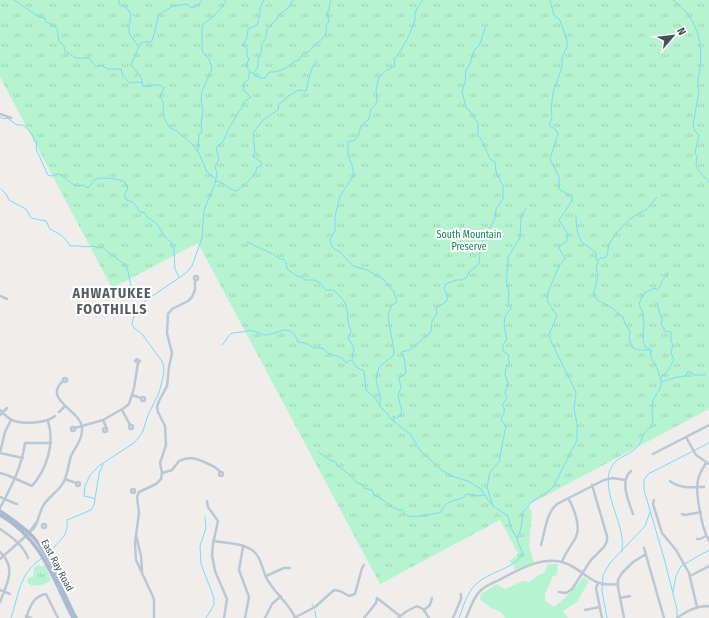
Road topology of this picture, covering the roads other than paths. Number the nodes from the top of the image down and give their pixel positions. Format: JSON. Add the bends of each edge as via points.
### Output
{"nodes":[{"id":1,"x":0,"y":114,"type":"edge"},
{"id":2,"x":11,"y":118,"type":"dead end"},
{"id":3,"x":195,"y":280,"type":"dead end"},
{"id":4,"x":0,"y":296,"type":"edge"},
{"id":5,"x":7,"y":299,"type":"dead end"},
{"id":6,"x":138,"y":363,"type":"dead end"},
{"id":7,"x":63,"y":381,"type":"dead end"},
{"id":8,"x":132,"y":395,"type":"junction"},
{"id":9,"x":141,"y":398,"type":"dead end"},
{"id":10,"x":65,"y":406,"type":"junction"},
{"id":11,"x":7,"y":408,"type":"dead end"},
{"id":12,"x":122,"y":410,"type":"junction"},
{"id":13,"x":1,"y":412,"type":"edge"},
{"id":14,"x":59,"y":412,"type":"dead end"},
{"id":15,"x":55,"y":416,"type":"dead end"},
{"id":16,"x":11,"y":420,"type":"junction"},
{"id":17,"x":103,"y":420,"type":"junction"},
{"id":18,"x":48,"y":421,"type":"junction"},
{"id":19,"x":130,"y":425,"type":"dead end"},
{"id":20,"x":709,"y":425,"type":"edge"},
{"id":21,"x":82,"y":426,"type":"junction"},
{"id":22,"x":75,"y":428,"type":"dead end"},
{"id":23,"x":106,"y":428,"type":"dead end"},
{"id":24,"x":686,"y":437,"type":"junction"},
{"id":25,"x":51,"y":443,"type":"junction"},
{"id":26,"x":0,"y":453,"type":"edge"},
{"id":27,"x":653,"y":454,"type":"dead end"},
{"id":28,"x":23,"y":458,"type":"junction"},
{"id":29,"x":708,"y":464,"type":"edge"},
{"id":30,"x":220,"y":472,"type":"dead end"},
{"id":31,"x":631,"y":472,"type":"dead end"},
{"id":32,"x":0,"y":473,"type":"edge"},
{"id":33,"x":162,"y":473,"type":"junction"},
{"id":34,"x":15,"y":479,"type":"junction"},
{"id":35,"x":65,"y":479,"type":"junction"},
{"id":36,"x":625,"y":480,"type":"junction"},
{"id":37,"x":670,"y":481,"type":"dead end"},
{"id":38,"x":76,"y":483,"type":"dead end"},
{"id":39,"x":592,"y":485,"type":"junction"},
{"id":40,"x":697,"y":487,"type":"junction"},
{"id":41,"x":704,"y":487,"type":"dead end"},
{"id":42,"x":0,"y":497,"type":"edge"},
{"id":43,"x":568,"y":498,"type":"junction"},
{"id":44,"x":5,"y":499,"type":"junction"},
{"id":45,"x":654,"y":500,"type":"dead end"},
{"id":46,"x":207,"y":501,"type":"dead end"},
{"id":47,"x":17,"y":504,"type":"dead end"},
{"id":48,"x":0,"y":510,"type":"edge"},
{"id":49,"x":701,"y":512,"type":"junction"},
{"id":50,"x":0,"y":514,"type":"edge"},
{"id":51,"x":633,"y":514,"type":"dead end"},
{"id":52,"x":682,"y":514,"type":"dead end"},
{"id":53,"x":36,"y":523,"type":"junction"},
{"id":54,"x":42,"y":525,"type":"dead end"},
{"id":55,"x":0,"y":529,"type":"edge"},
{"id":56,"x":136,"y":533,"type":"junction"},
{"id":57,"x":28,"y":534,"type":"junction"},
{"id":58,"x":706,"y":536,"type":"junction"},
{"id":59,"x":697,"y":539,"type":"dead end"},
{"id":60,"x":213,"y":541,"type":"junction"},
{"id":61,"x":709,"y":541,"type":"edge"},
{"id":62,"x":17,"y":543,"type":"junction"},
{"id":63,"x":541,"y":545,"type":"dead end"},
{"id":64,"x":243,"y":547,"type":"junction"},
{"id":65,"x":644,"y":548,"type":"dead end"},
{"id":66,"x":0,"y":552,"type":"edge"},
{"id":67,"x":646,"y":554,"type":"junction"},
{"id":68,"x":4,"y":555,"type":"junction"},
{"id":69,"x":141,"y":556,"type":"junction"},
{"id":70,"x":136,"y":557,"type":"junction"},
{"id":71,"x":28,"y":558,"type":"dead end"},
{"id":72,"x":0,"y":559,"type":"edge"},
{"id":73,"x":562,"y":562,"type":"junction"},
{"id":74,"x":364,"y":565,"type":"dead end"},
{"id":75,"x":709,"y":566,"type":"edge"},
{"id":76,"x":290,"y":568,"type":"dead end"},
{"id":77,"x":143,"y":574,"type":"junction"},
{"id":78,"x":584,"y":574,"type":"junction"},
{"id":79,"x":266,"y":576,"type":"junction"},
{"id":80,"x":690,"y":576,"type":"junction"},
{"id":81,"x":599,"y":584,"type":"junction"},
{"id":82,"x":618,"y":584,"type":"junction"},
{"id":83,"x":0,"y":590,"type":"edge"},
{"id":84,"x":4,"y":592,"type":"junction"},
{"id":85,"x":559,"y":592,"type":"dead end"},
{"id":86,"x":10,"y":594,"type":"dead end"},
{"id":87,"x":461,"y":594,"type":"dead end"},
{"id":88,"x":281,"y":596,"type":"junction"},
{"id":89,"x":630,"y":596,"type":"dead end"},
{"id":90,"x":432,"y":598,"type":"dead end"},
{"id":91,"x":620,"y":598,"type":"junction"},
{"id":92,"x":0,"y":602,"type":"edge"},
{"id":93,"x":709,"y":606,"type":"edge"},
{"id":94,"x":600,"y":607,"type":"junction"},
{"id":95,"x":697,"y":607,"type":"junction"},
{"id":96,"x":424,"y":610,"type":"junction"},
{"id":97,"x":585,"y":610,"type":"dead end"},
{"id":98,"x":26,"y":617,"type":"edge"},
{"id":99,"x":399,"y":617,"type":"edge"},
{"id":100,"x":31,"y":618,"type":"edge"},
{"id":101,"x":58,"y":618,"type":"edge"},
{"id":102,"x":74,"y":618,"type":"edge"},
{"id":103,"x":154,"y":618,"type":"edge"},
{"id":104,"x":224,"y":618,"type":"edge"},
{"id":105,"x":245,"y":618,"type":"edge"},
{"id":106,"x":265,"y":618,"type":"edge"},
{"id":107,"x":295,"y":618,"type":"edge"},
{"id":108,"x":364,"y":618,"type":"edge"},
{"id":109,"x":429,"y":618,"type":"edge"},
{"id":110,"x":453,"y":618,"type":"edge"},
{"id":111,"x":466,"y":618,"type":"edge"},
{"id":112,"x":602,"y":618,"type":"edge"},
{"id":113,"x":624,"y":618,"type":"edge"},
{"id":114,"x":664,"y":618,"type":"edge"},
{"id":115,"x":677,"y":618,"type":"edge"}],
"edges":[{"from":1,"to":2,"type":"street"},
{"from":3,"to":33,"type":"street","via":[[192,296],[168,314],[167,333],[172,353],[167,386],[157,406],[166,429],[165,449],[160,463]]},
{"from":4,"to":5,"type":"street"},
{"from":6,"to":8,"type":"street"},
{"from":7,"to":10,"type":"street","via":[[57,393]]},
{"from":8,"to":9,"type":"street"},
{"from":8,"to":12,"type":"street","via":[[129,404]]},
{"from":10,"to":14,"type":"street"},
{"from":10,"to":21,"type":"street","via":[[78,416]]},
{"from":11,"to":13,"type":"street"},
{"from":12,"to":17,"type":"street"},
{"from":12,"to":19,"type":"street"},
{"from":13,"to":16,"type":"street"},
{"from":15,"to":18,"type":"street"},
{"from":16,"to":18,"type":"street"},
{"from":16,"to":26,"type":"street"},
{"from":17,"to":21,"type":"street"},
{"from":17,"to":23,"type":"street"},
{"from":18,"to":25,"type":"street"},
{"from":20,"to":24,"type":"street"},
{"from":21,"to":22,"type":"street"},
{"from":21,"to":35,"type":"street","via":[[81,437],[71,456]]},
{"from":24,"to":27,"type":"street"},
{"from":24,"to":29,"type":"street","via":[[693,450]]},
{"from":25,"to":28,"type":"street","via":[[25,443]]},
{"from":25,"to":34,"type":"street","via":[[43,469],[32,486]]},
{"from":26,"to":28,"type":"street"},
{"from":28,"to":34,"type":"street"},
{"from":29,"to":40,"type":"street","via":[[699,476]]},
{"from":30,"to":33,"type":"street","via":[[215,466],[191,458],[179,460],[172,470]]},
{"from":31,"to":36,"type":"street"},
{"from":32,"to":34,"type":"street"},
{"from":33,"to":56,"type":"street","via":[[160,481],[136,493],[139,513]]},
{"from":34,"to":44,"type":"street"},
{"from":35,"to":38,"type":"street"},
{"from":35,"to":53,"type":"street","via":[[43,506]]},
{"from":36,"to":39,"type":"street","via":[[608,479]]},
{"from":36,"to":51,"type":"street"},
{"from":37,"to":40,"type":"street","via":[[679,486]]},
{"from":39,"to":43,"type":"street"},
{"from":39,"to":78,"type":"street","via":[[607,542]]},
{"from":40,"to":41,"type":"street"},
{"from":40,"to":49,"type":"street"},
{"from":42,"to":44,"type":"street"},
{"from":43,"to":63,"type":"street","via":[[552,509]]},
{"from":43,"to":73,"type":"street","via":[[578,530]]},
{"from":44,"to":47,"type":"street"},
{"from":44,"to":48,"type":"street"},
{"from":45,"to":80,"type":"street","via":[[661,530],[676,550]]},
{"from":46,"to":60,"type":"street","via":[[208,507],[218,521]]},
{"from":48,"to":57,"type":"main road","name":"East Ray Road","via":[[20,524]]},
{"from":49,"to":52,"type":"street"},
{"from":49,"to":58,"type":"street"},
{"from":50,"to":57,"type":"main road","name":"East Ray Road"},
{"from":53,"to":54,"type":"street"},
{"from":53,"to":57,"type":"street"},
{"from":55,"to":62,"type":"street"},
{"from":56,"to":69,"type":"street"},
{"from":56,"to":70,"type":"street"},
{"from":57,"to":62,"type":"street"},
{"from":57,"to":102,"type":"main road","name":"East Ray Road","via":[[45,556]]},
{"from":58,"to":59,"type":"street"},
{"from":58,"to":61,"type":"street"},
{"from":60,"to":64,"type":"street"},
{"from":60,"to":104,"type":"street","via":[[212,560],[227,599]]},
{"from":62,"to":68,"type":"street"},
{"from":62,"to":71,"type":"street"},
{"from":64,"to":79,"type":"street","via":[[258,555]]},
{"from":64,"to":105,"type":"street","via":[[239,570],[249,597]]},
{"from":65,"to":67,"type":"street"},
{"from":66,"to":68,"type":"street"},
{"from":67,"to":82,"type":"street","via":[[637,558],[619,576]]},
{"from":67,"to":114,"type":"street"},
{"from":68,"to":72,"type":"street"},
{"from":68,"to":84,"type":"street","via":[[10,572]]},
{"from":69,"to":70,"type":"street"},
{"from":69,"to":77,"type":"street"},
{"from":70,"to":77,"type":"street"},
{"from":73,"to":78,"type":"street"},
{"from":73,"to":111,"type":"street","via":[[544,562],[525,567],[487,586],[474,599]]},
{"from":74,"to":107,"type":"street","via":[[355,594],[349,596],[334,590],[315,607]]},
{"from":75,"to":80,"type":"street"},
{"from":76,"to":79,"type":"street"},
{"from":77,"to":103,"type":"street","via":[[154,599]]},
{"from":78,"to":81,"type":"street"},
{"from":78,"to":85,"type":"street","via":[[570,591]]},
{"from":79,"to":88,"type":"street"},
{"from":80,"to":95,"type":"street"},
{"from":81,"to":82,"type":"street"},
{"from":81,"to":94,"type":"street","via":[[596,588]]},
{"from":82,"to":91,"type":"street"},
{"from":83,"to":84,"type":"street"},
{"from":84,"to":86,"type":"street"},
{"from":84,"to":92,"type":"street"},
{"from":87,"to":110,"type":"street"},
{"from":88,"to":106,"type":"street","via":[[272,604]]},
{"from":88,"to":107,"type":"street"},
{"from":89,"to":91,"type":"street"},
{"from":90,"to":96,"type":"street","via":[[430,605]]},
{"from":91,"to":113,"type":"street"},
{"from":93,"to":95,"type":"street"},
{"from":94,"to":97,"type":"street"},
{"from":94,"to":112,"type":"street"},
{"from":95,"to":115,"type":"street"},
{"from":96,"to":99,"type":"street","via":[[414,607]]},
{"from":96,"to":109,"type":"street"},
{"from":98,"to":100,"type":"street"},
{"from":98,"to":101,"type":"street","via":[[34,600],[46,594]]},
{"from":99,"to":108,"type":"street","via":[[378,598]]}]}
